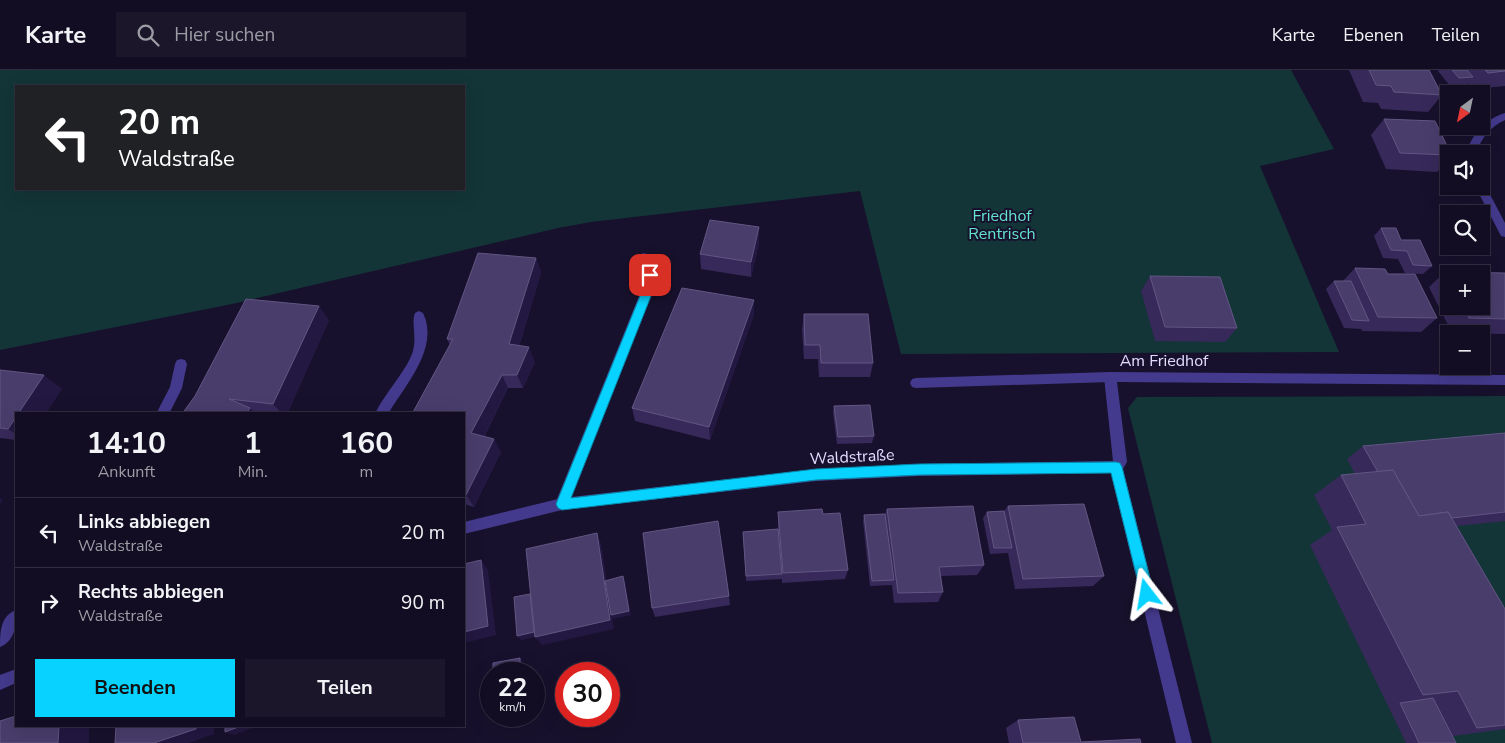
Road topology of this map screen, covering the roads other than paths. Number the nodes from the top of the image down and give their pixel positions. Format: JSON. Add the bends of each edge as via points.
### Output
{"nodes":[{"id":1,"x":1505,"y":116,"type":"edge"},
{"id":2,"x":1474,"y":145,"type":"edge"},
{"id":3,"x":1485,"y":195,"type":"edge"},
{"id":4,"x":1505,"y":232,"type":"edge"},
{"id":5,"x":643,"y":257,"type":"dead end"},
{"id":6,"x":419,"y":316,"type":"dead end"},
{"id":7,"x":181,"y":364,"type":"dead end"},
{"id":8,"x":1110,"y":377,"type":"junction"},
{"id":9,"x":1505,"y":380,"type":"edge"},
{"id":10,"x":916,"y":383,"type":"dead end"},
{"id":11,"x":163,"y":412,"type":"edge"},
{"id":12,"x":382,"y":412,"type":"edge"},
{"id":13,"x":1116,"y":467,"type":"junction"},
{"id":14,"x":562,"y":504,"type":"junction"},
{"id":15,"x":465,"y":528,"type":"edge"},
{"id":16,"x":15,"y":618,"type":"edge"},
{"id":17,"x":0,"y":640,"type":"edge"},
{"id":18,"x":15,"y":676,"type":"edge"},
{"id":19,"x":0,"y":683,"type":"edge"},
{"id":20,"x":1184,"y":743,"type":"edge"}],
"edges":[{"from":1,"to":2,"type":"street","via":[[1485,127]]},
{"from":3,"to":4,"type":"street"},
{"from":5,"to":14,"type":"street","via":[[650,275],[645,296]]},
{"from":6,"to":12,"type":"street","via":[[422,336],[419,353]]},
{"from":7,"to":11,"type":"street","via":[[176,388]]},
{"from":8,"to":9,"type":"street","name":"Am Friedhof"},
{"from":8,"to":10,"type":"street"},
{"from":8,"to":13,"type":"street","name":"Am Friedhof","via":[[1120,462]]},
{"from":13,"to":14,"type":"street","name":"Waldstraße","via":[[816,475]]},
{"from":13,"to":20,"type":"street","name":"Am Friedhof"},
{"from":14,"to":15,"type":"street","name":"Waldstraße"},
{"from":16,"to":17,"type":"street"},
{"from":18,"to":19,"type":"street"}]}
